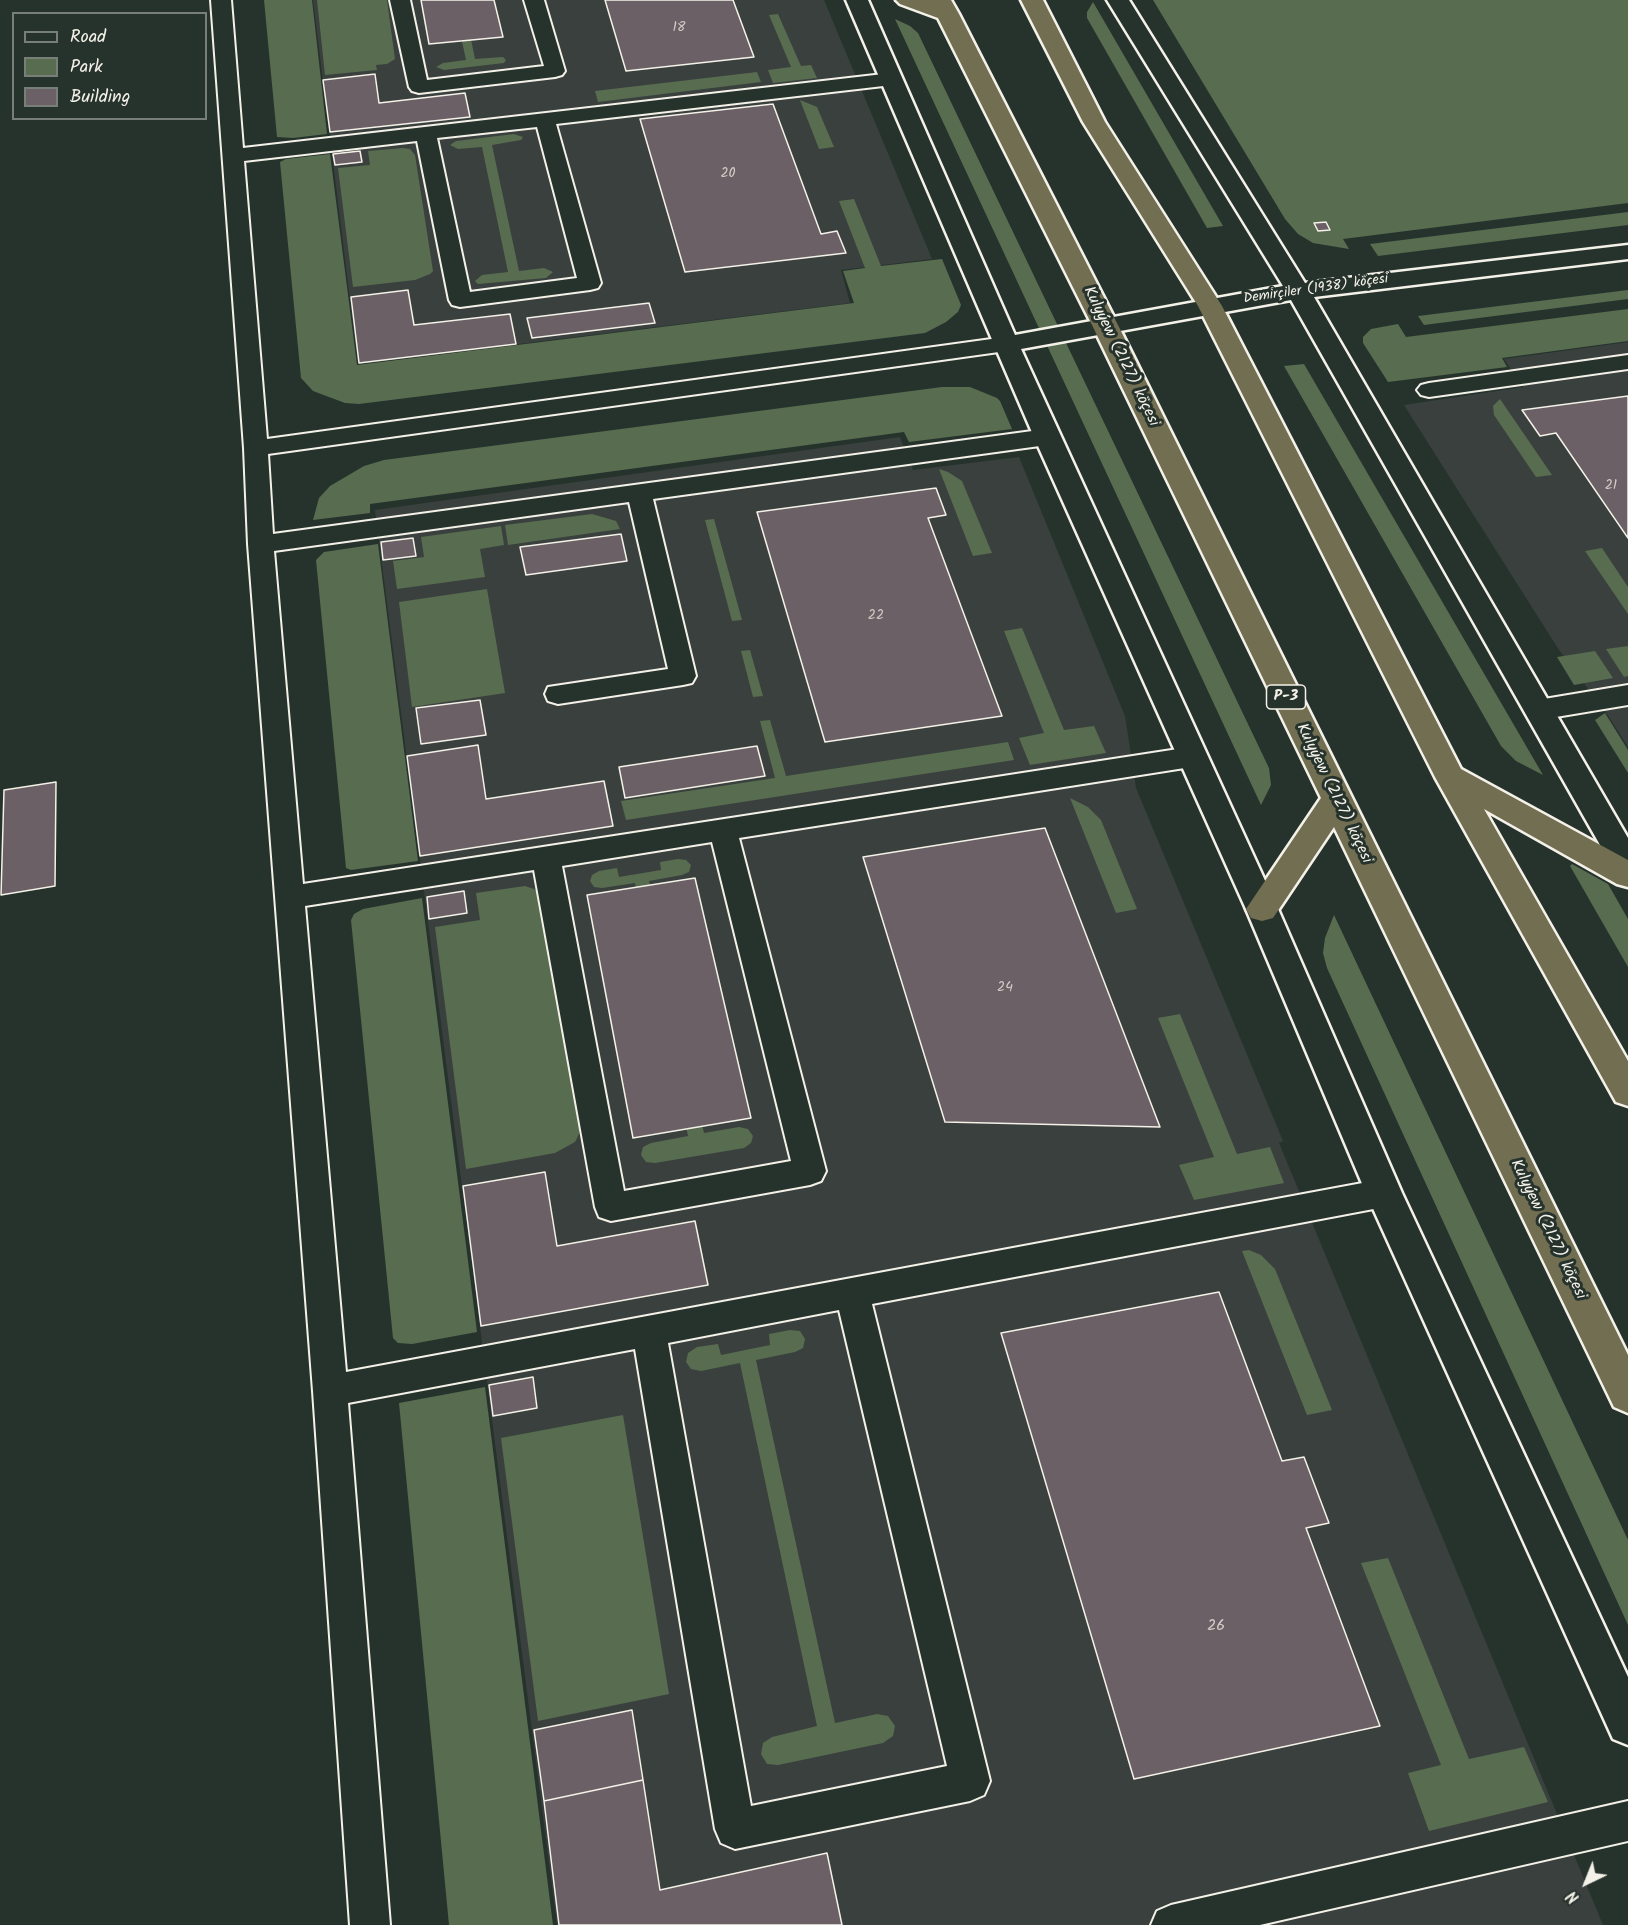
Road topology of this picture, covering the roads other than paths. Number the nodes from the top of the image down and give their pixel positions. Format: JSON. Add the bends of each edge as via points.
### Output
{"nodes":[{"id":1,"x":221,"y":0,"type":"edge"},
{"id":2,"x":400,"y":0,"type":"edge"},
{"id":3,"x":534,"y":0,"type":"edge"},
{"id":4,"x":857,"y":0,"type":"edge"},
{"id":5,"x":907,"y":0,"type":"edge"},
{"id":6,"x":1118,"y":0,"type":"edge"},
{"id":7,"x":1041,"y":4,"type":"edge"},
{"id":8,"x":944,"y":7,"type":"edge"},
{"id":9,"x":892,"y":79,"type":"junction"},
{"id":10,"x":545,"y":120,"type":"junction"},
{"id":11,"x":426,"y":134,"type":"junction"},
{"id":12,"x":232,"y":156,"type":"junction"},
{"id":13,"x":1628,"y":252,"type":"edge"},
{"id":14,"x":1298,"y":291,"type":"junction"},
{"id":15,"x":1210,"y":306,"type":"junction"},
{"id":16,"x":1105,"y":325,"type":"junction"},
{"id":17,"x":1006,"y":344,"type":"junction"},
{"id":18,"x":1628,"y":362,"type":"edge"},
{"id":19,"x":1429,"y":390,"type":"dead end"},
{"id":20,"x":1047,"y":437,"type":"junction"},
{"id":21,"x":256,"y":448,"type":"junction"},
{"id":22,"x":639,"y":492,"type":"junction"},
{"id":23,"x":261,"y":544,"type":"junction"},
{"id":24,"x":558,"y":694,"type":"dead end"},
{"id":25,"x":1628,"y":695,"type":"edge"},
{"id":26,"x":1538,"y":710,"type":"junction"},
{"id":27,"x":1191,"y":757,"type":"junction"},
{"id":28,"x":1450,"y":777,"type":"junction"},
{"id":29,"x":1336,"y":800,"type":"junction"},
{"id":30,"x":723,"y":830,"type":"junction"},
{"id":31,"x":546,"y":857,"type":"junction"},
{"id":32,"x":1628,"y":866,"type":"edge"},
{"id":33,"x":1628,"y":875,"type":"edge"},
{"id":34,"x":290,"y":897,"type":"junction"},
{"id":35,"x":1262,"y":909,"type":"junction"},
{"id":36,"x":1628,"y":1092,"type":"edge"},
{"id":37,"x":1384,"y":1193,"type":"junction"},
{"id":38,"x":852,"y":1292,"type":"junction"},
{"id":39,"x":649,"y":1330,"type":"junction"},
{"id":40,"x":330,"y":1391,"type":"junction"},
{"id":41,"x":1628,"y":1395,"type":"edge"},
{"id":42,"x":1628,"y":1724,"type":"edge"},
{"id":43,"x":1628,"y":1821,"type":"edge"},
{"id":44,"x":370,"y":1925,"type":"edge"},
{"id":45,"x":1171,"y":1925,"type":"edge"}],
"edges":[{"from":1,"to":12,"type":"lane"},
{"from":2,"to":3,"type":"lane","via":[[419,87],[555,71]]},
{"from":4,"to":9,"type":"street"},
{"from":5,"to":8,"type":"highway"},
{"from":6,"to":14,"type":"street"},
{"from":7,"to":15,"type":"highway","via":[[1094,122]]},
{"from":8,"to":16,"type":"highway","name":"Kulyýew (2127) köçesi","number":"P-3"},
{"from":9,"to":10,"type":"lane"},
{"from":9,"to":17,"type":"street"},
{"from":10,"to":11,"type":"lane"},
{"from":10,"to":11,"type":"lane","via":[[590,283],[460,300]]},
{"from":11,"to":12,"type":"lane"},
{"from":12,"to":21,"type":"lane"},
{"from":13,"to":14,"type":"street","name":"Demirçiler (1938) köçesi"},
{"from":14,"to":15,"type":"street","name":"Demirçiler (1938) köçesi"},
{"from":14,"to":26,"type":"street"},
{"from":15,"to":16,"type":"street","name":"Demirçiler (1938) köçesi"},
{"from":15,"to":28,"type":"highway"},
{"from":16,"to":17,"type":"street","name":"Demirçiler (1938) köçesi"},
{"from":16,"to":29,"type":"highway","name":"Kulyýew (2127) köçesi","number":"P-3"},
{"from":17,"to":20,"type":"street"},
{"from":17,"to":21,"type":"lane"},
{"from":18,"to":19,"type":"lane"},
{"from":20,"to":22,"type":"lane"},
{"from":20,"to":27,"type":"street"},
{"from":21,"to":23,"type":"lane"},
{"from":22,"to":23,"type":"lane"},
{"from":22,"to":24,"type":"lane","via":[[683,676]]},
{"from":23,"to":34,"type":"lane"},
{"from":25,"to":26,"type":"lane"},
{"from":26,"to":32,"type":"street"},
{"from":27,"to":30,"type":"lane"},
{"from":27,"to":35,"type":"street"},
{"from":28,"to":33,"type":"highway"},
{"from":28,"to":36,"type":"highway"},
{"from":29,"to":35,"type":"highway"},
{"from":29,"to":41,"type":"highway","name":"Kulyýew (2127) köçesi","number":"P-3"},
{"from":30,"to":31,"type":"lane"},
{"from":30,"to":31,"type":"lane","via":[[810,1171],[611,1207]]},
{"from":31,"to":34,"type":"lane"},
{"from":34,"to":40,"type":"lane"},
{"from":35,"to":37,"type":"street"},
{"from":37,"to":38,"type":"lane"},
{"from":37,"to":42,"type":"street"},
{"from":38,"to":39,"type":"lane"},
{"from":38,"to":39,"type":"lane","via":[[970,1780],[735,1829]]},
{"from":39,"to":40,"type":"lane"},
{"from":40,"to":44,"type":"lane"},
{"from":43,"to":45,"type":"lane"}]}
